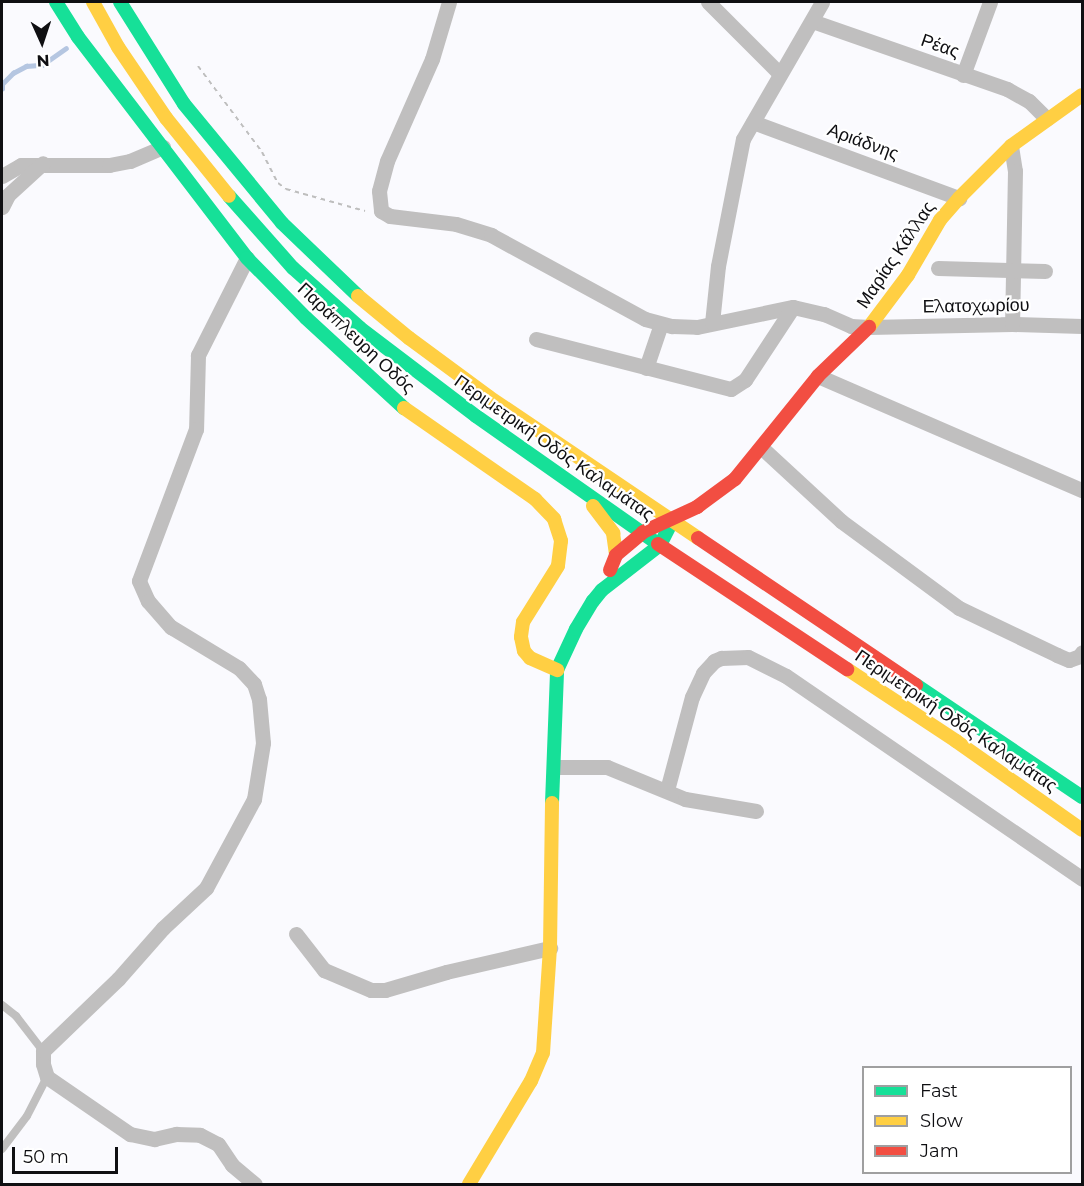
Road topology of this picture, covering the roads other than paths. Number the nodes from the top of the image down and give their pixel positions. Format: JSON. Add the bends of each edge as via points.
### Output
{"nodes":[{"id":1,"x":56,"y":2,"type":"edge"},
{"id":2,"x":93,"y":2,"type":"edge"},
{"id":3,"x":120,"y":2,"type":"edge"},
{"id":4,"x":449,"y":2,"type":"edge"},
{"id":5,"x":708,"y":2,"type":"edge"},
{"id":6,"x":822,"y":2,"type":"edge"},
{"id":7,"x":990,"y":2,"type":"edge"},
{"id":8,"x":812,"y":21,"type":"junction"},
{"id":9,"x":779,"y":73,"type":"junction"},
{"id":10,"x":963,"y":75,"type":"junction"},
{"id":11,"x":1083,"y":95,"type":"edge"},
{"id":12,"x":1047,"y":119,"type":"junction"},
{"id":13,"x":753,"y":122,"type":"junction"},
{"id":14,"x":163,"y":147,"type":"junction"},
{"id":15,"x":1011,"y":147,"type":"junction"},
{"id":16,"x":43,"y":163,"type":"junction"},
{"id":17,"x":2,"y":176,"type":"edge"},
{"id":18,"x":959,"y":198,"type":"junction"},
{"id":19,"x":2,"y":207,"type":"edge"},
{"id":20,"x":247,"y":258,"type":"junction"},
{"id":21,"x":938,"y":268,"type":"dead end"},
{"id":22,"x":1013,"y":270,"type":"junction"},
{"id":23,"x":1045,"y":271,"type":"dead end"},
{"id":24,"x":793,"y":307,"type":"junction"},
{"id":25,"x":712,"y":323,"type":"junction"},
{"id":26,"x":661,"y":324,"type":"junction"},
{"id":27,"x":1012,"y":324,"type":"junction"},
{"id":28,"x":1083,"y":326,"type":"edge"},
{"id":29,"x":869,"y":327,"type":"junction"},
{"id":30,"x":536,"y":339,"type":"dead end"},
{"id":31,"x":646,"y":368,"type":"junction"},
{"id":32,"x":818,"y":376,"type":"junction"},
{"id":33,"x":762,"y":448,"type":"junction"},
{"id":34,"x":559,"y":474,"type":"junction"},
{"id":35,"x":1083,"y":490,"type":"edge"},
{"id":36,"x":673,"y":519,"type":"junction"},
{"id":37,"x":643,"y":532,"type":"junction"},
{"id":38,"x":660,"y":544,"type":"junction"},
{"id":39,"x":616,"y":555,"type":"junction"},
{"id":40,"x":602,"y":590,"type":"junction"},
{"id":41,"x":1083,"y":652,"type":"edge"},
{"id":42,"x":557,"y":670,"type":"junction"},
{"id":43,"x":554,"y":767,"type":"junction"},
{"id":44,"x":668,"y":790,"type":"junction"},
{"id":45,"x":1083,"y":797,"type":"edge"},
{"id":46,"x":756,"y":811,"type":"dead end"},
{"id":47,"x":1083,"y":830,"type":"edge"},
{"id":48,"x":1083,"y":879,"type":"edge"},
{"id":49,"x":296,"y":934,"type":"dead end"},
{"id":50,"x":550,"y":948,"type":"junction"},
{"id":51,"x":2,"y":1005,"type":"edge"},
{"id":52,"x":43,"y":1051,"type":"junction"},
{"id":53,"x":47,"y":1077,"type":"junction"},
{"id":54,"x":2,"y":1149,"type":"edge"},
{"id":55,"x":255,"y":1185,"type":"edge"},
{"id":56,"x":469,"y":1185,"type":"edge"}],
"edges":[{"from":1,"to":14,"type":"main road","name":"Παράπλευρη Οδός","via":[[78,38]]},
{"from":2,"to":34,"type":"main road","name":"Περιμετρική Οδός Καλαμάτας","via":[[166,118],[205,169],[293,268],[394,356]]},
{"from":3,"to":36,"type":"main road","name":"Περιμετρική Οδός Καλαμάτας","via":[[145,46],[210,137],[282,223],[332,272],[409,338],[489,397]]},
{"from":4,"to":26,"type":"street","via":[[423,82],[387,161],[379,191],[381,211],[390,216],[456,224],[491,235]]},
{"from":5,"to":9,"type":"street"},
{"from":6,"to":8,"type":"street"},
{"from":7,"to":10,"type":"street"},
{"from":8,"to":9,"type":"street"},
{"from":8,"to":10,"type":"street","name":"Ρέας"},
{"from":9,"to":13,"type":"street"},
{"from":10,"to":12,"type":"street","name":"Ρέας","via":[[1019,94]]},
{"from":11,"to":12,"type":"main road","name":"Μαρίας Κάλλας"},
{"from":12,"to":15,"type":"main road","name":"Μαρίας Κάλλας"},
{"from":13,"to":18,"type":"street","name":"Αριάδνης"},
{"from":13,"to":25,"type":"street","via":[[738,156],[716,276]]},
{"from":14,"to":16,"type":"street","via":[[109,165]]},
{"from":14,"to":20,"type":"main road","name":"Παράπλευρη Οδός"},
{"from":15,"to":18,"type":"main road","name":"Μαρίας Κάλλας"},
{"from":15,"to":22,"type":"street","via":[[1016,171]]},
{"from":16,"to":17,"type":"street","via":[[21,165]]},
{"from":16,"to":19,"type":"street","via":[[9,195]]},
{"from":18,"to":29,"type":"main road","name":"Μαρίας Κάλλας"},
{"from":20,"to":42,"type":"main road","name":"Παράπλευρη Οδός","via":[[402,407],[534,499],[554,519],[561,541],[558,566],[523,622],[521,637],[530,658]]},
{"from":20,"to":52,"type":"street","via":[[198,355],[196,429],[139,581],[148,601],[171,627],[239,668],[254,684],[263,743],[254,799],[206,888]]},
{"from":21,"to":22,"type":"street"},
{"from":22,"to":23,"type":"street"},
{"from":22,"to":27,"type":"street"},
{"from":24,"to":25,"type":"street"},
{"from":24,"to":29,"type":"street","name":"Ελατοχωρίου","via":[[851,326]]},
{"from":24,"to":31,"type":"street","via":[[739,386],[722,388]]},
{"from":25,"to":26,"type":"street","via":[[688,328]]},
{"from":26,"to":31,"type":"street"},
{"from":27,"to":28,"type":"street","name":"Ελατοχωρίου"},
{"from":27,"to":29,"type":"street","name":"Ελατοχωρίου"},
{"from":29,"to":32,"type":"main road","name":"Μαρίας Κάλλας"},
{"from":30,"to":31,"type":"street"},
{"from":32,"to":33,"type":"main road","name":"Μαρίας Κάλλας"},
{"from":32,"to":35,"type":"street"},
{"from":33,"to":36,"type":"main road","name":"Μαρίας Κάλλας","via":[[720,493]]},
{"from":33,"to":41,"type":"street","via":[[842,521],[959,608],[1069,660]]},
{"from":34,"to":37,"type":"main road","name":"Περιμετρική Οδός Καλαμάτας"},
{"from":34,"to":39,"type":"main road","via":[[604,518],[613,533]]},
{"from":36,"to":37,"type":"main road","name":"Μαρίας Κάλλας"},
{"from":36,"to":38,"type":"main road"},
{"from":36,"to":45,"type":"main road","name":"Περιμετρική Οδός Καλαμάτας"},
{"from":37,"to":38,"type":"main road","name":"Περιμετρική Οδός Καλαμάτας"},
{"from":37,"to":39,"type":"main road","name":"Μαρίας Κάλλας"},
{"from":38,"to":40,"type":"main road"},
{"from":38,"to":47,"type":"main road","name":"Περιμετρική Οδός Καλαμάτας"},
{"from":39,"to":40,"type":"main road"},
{"from":40,"to":42,"type":"main road","via":[[582,618]]},
{"from":42,"to":43,"type":"main road"},
{"from":43,"to":44,"type":"street","via":[[607,767]]},
{"from":43,"to":50,"type":"main road"},
{"from":44,"to":46,"type":"street","via":[[698,802]]},
{"from":44,"to":48,"type":"street","via":[[692,697],[703,673],[721,658],[748,657],[786,676]]},
{"from":49,"to":50,"type":"street","via":[[324,970],[371,990],[385,990]]},
{"from":50,"to":56,"type":"main road","via":[[543,1053]]},
{"from":51,"to":52,"type":"lane","via":[[16,1016]]},
{"from":52,"to":53,"type":"street"},
{"from":53,"to":54,"type":"lane","via":[[27,1116]]},
{"from":53,"to":55,"type":"street","via":[[130,1134],[154,1139],[176,1134],[200,1135],[218,1144],[232,1165]]}]}
